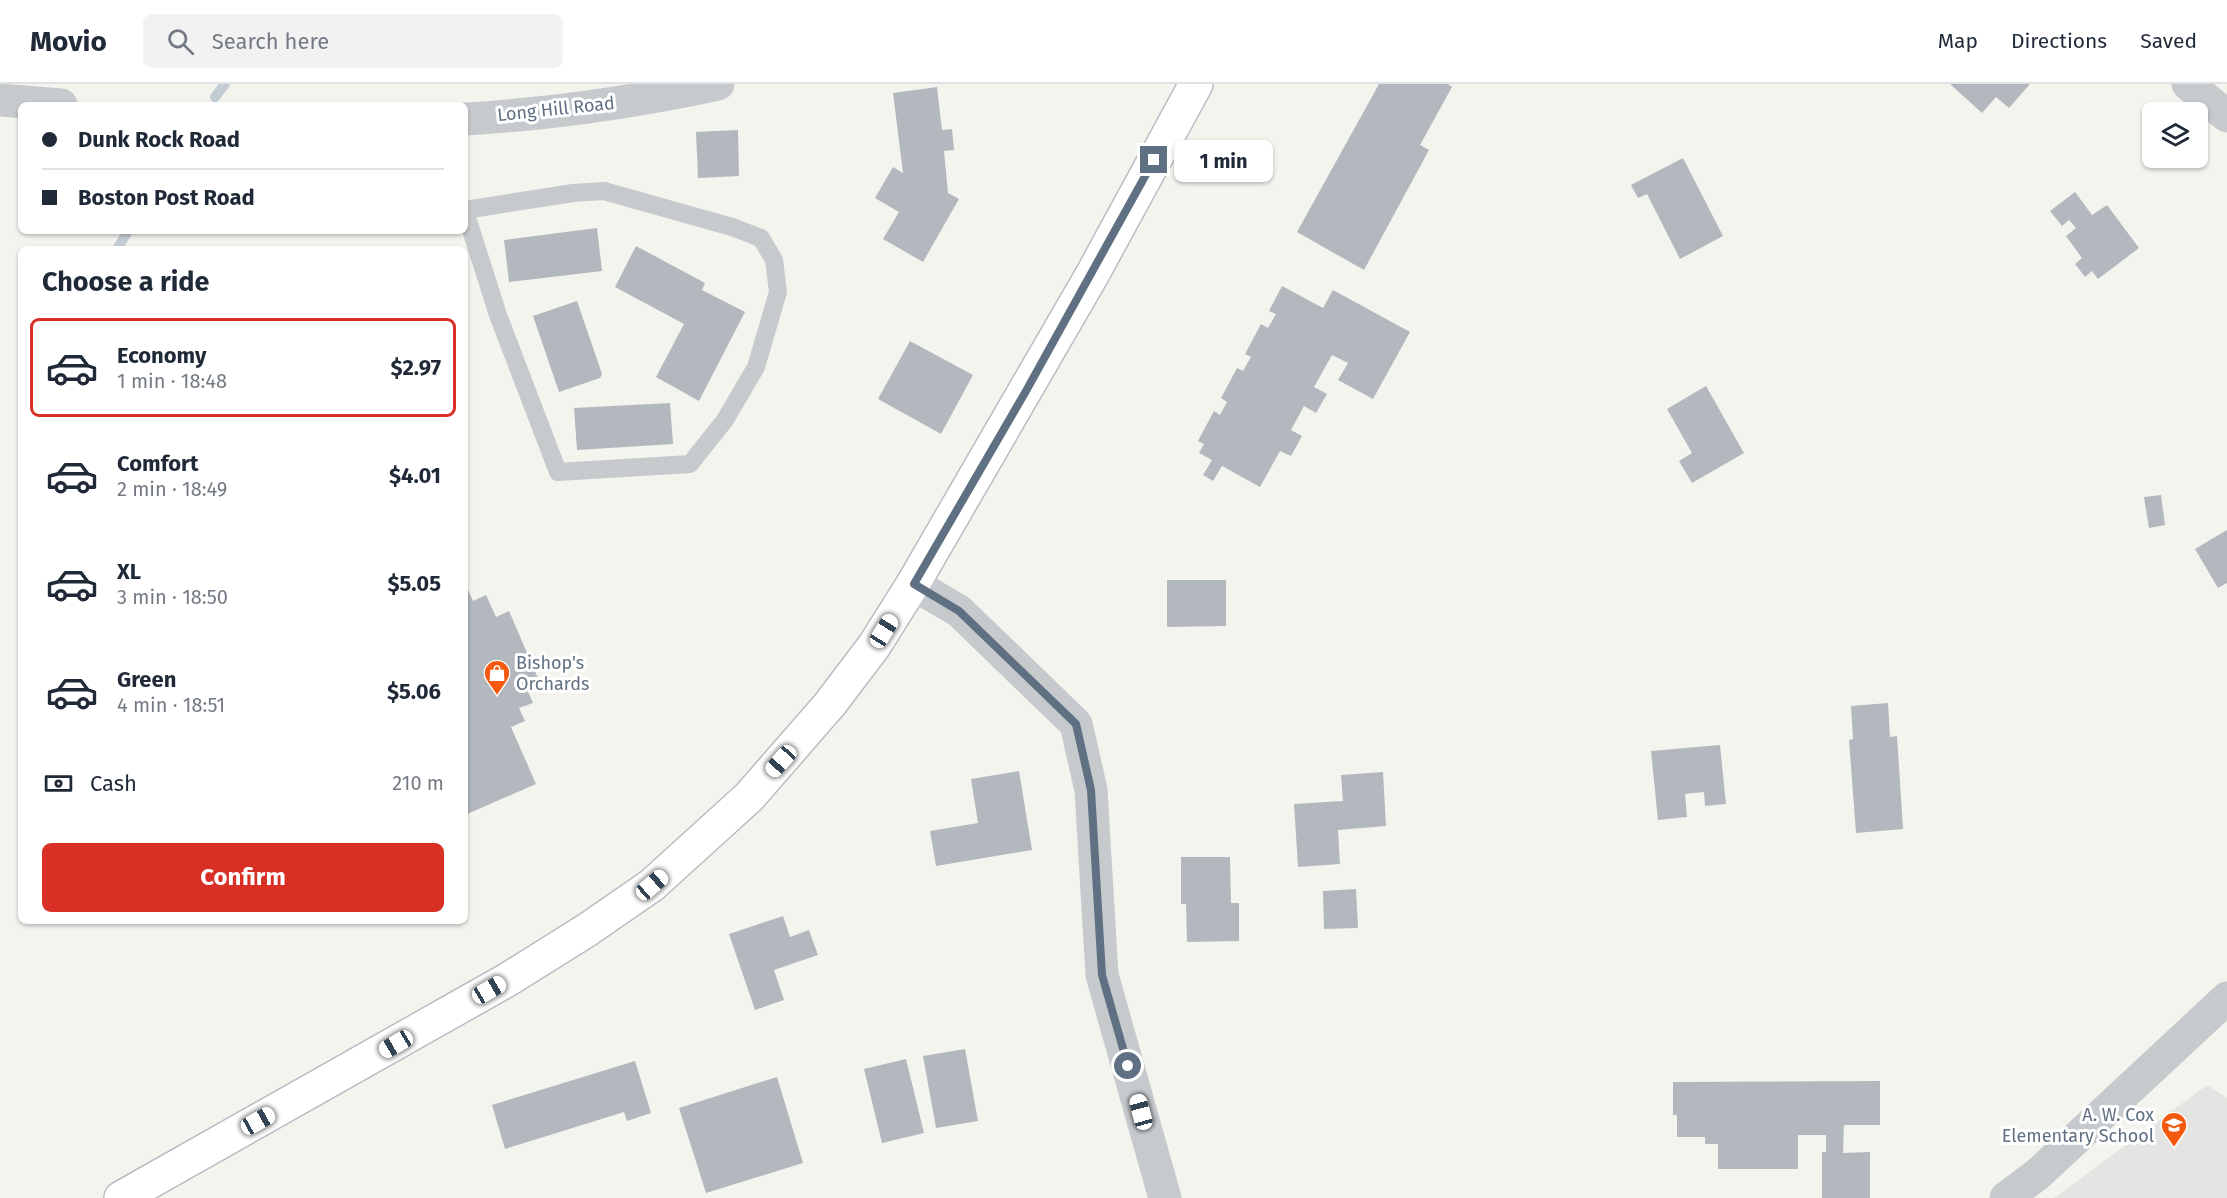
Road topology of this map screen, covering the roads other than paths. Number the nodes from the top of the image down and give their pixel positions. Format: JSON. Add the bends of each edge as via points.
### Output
{"nodes":[{"id":1,"x":718,"y":84,"type":"edge"},
{"id":2,"x":1196,"y":84,"type":"edge"},
{"id":3,"x":2188,"y":84,"type":"edge"},
{"id":4,"x":0,"y":100,"type":"edge"},
{"id":5,"x":24,"y":102,"type":"edge"},
{"id":6,"x":2227,"y":116,"type":"edge"},
{"id":7,"x":468,"y":118,"type":"edge"},
{"id":8,"x":468,"y":210,"type":"edge"},
{"id":9,"x":468,"y":220,"type":"edge"},
{"id":10,"x":914,"y":584,"type":"junction"},
{"id":11,"x":2227,"y":998,"type":"edge"},
{"id":12,"x":121,"y":1198,"type":"edge"},
{"id":13,"x":1165,"y":1198,"type":"edge"},
{"id":14,"x":2006,"y":1198,"type":"edge"}],
"edges":[{"from":1,"to":7,"type":"street","name":"Long Hill Road","via":[[594,107]]},
{"from":2,"to":10,"type":"main road","via":[[1080,296]]},
{"from":3,"to":6,"type":"street"},
{"from":4,"to":5,"type":"street"},
{"from":8,"to":9,"type":"lane","via":[[604,191],[760,238],[774,260],[778,292],[756,367],[725,420],[690,464],[558,472],[498,315]]},
{"from":10,"to":12,"type":"main road","via":[[874,646],[788,753],[749,797],[652,885],[507,980]]},
{"from":10,"to":13,"type":"street","via":[[959,611],[1076,724],[1091,790],[1102,975]]},
{"from":11,"to":14,"type":"street","via":[[2038,1174]]}]}
